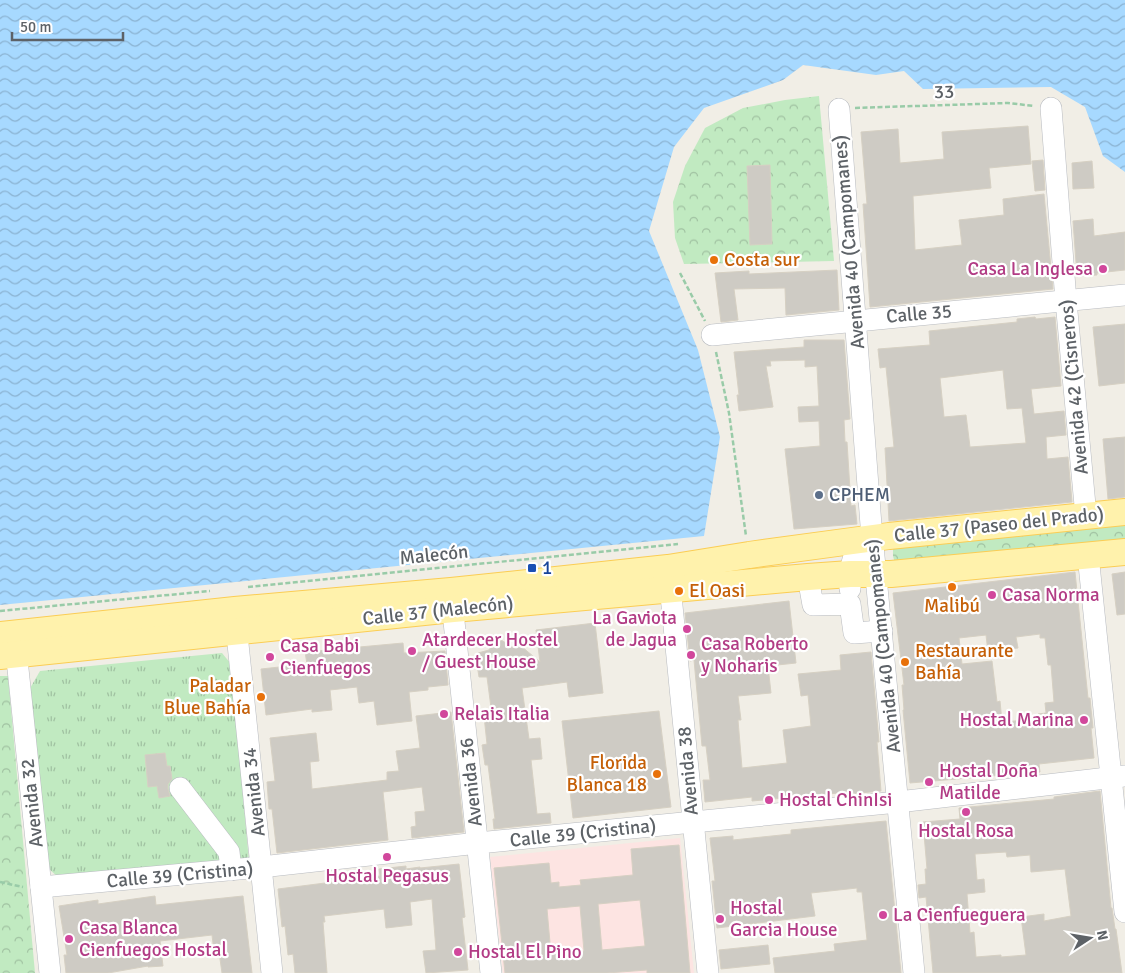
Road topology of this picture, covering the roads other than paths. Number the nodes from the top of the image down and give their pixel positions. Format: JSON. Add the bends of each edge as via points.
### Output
{"nodes":[{"id":1,"x":1051,"y":108,"type":"road end"},
{"id":2,"x":839,"y":109,"type":"road end"},
{"id":3,"x":1125,"y":295,"type":"edge"},
{"id":4,"x":1066,"y":301,"type":"junction"},
{"id":5,"x":856,"y":320,"type":"junction"},
{"id":6,"x":712,"y":335,"type":"road end"},
{"id":7,"x":1125,"y":512,"type":"edge"},
{"id":8,"x":1086,"y":516,"type":"junction"},
{"id":9,"x":873,"y":539,"type":"junction"},
{"id":10,"x":1125,"y":552,"type":"edge"},
{"id":11,"x":1088,"y":555,"type":"junction"},
{"id":12,"x":876,"y":574,"type":"junction"},
{"id":13,"x":670,"y":579,"type":"junction"},
{"id":14,"x":859,"y":594,"type":"junction"},
{"id":15,"x":452,"y":600,"type":"junction"},
{"id":16,"x":237,"y":610,"type":"junction"},
{"id":17,"x":876,"y":631,"type":"junction"},
{"id":18,"x":7,"y":645,"type":"edge"},
{"id":19,"x":1118,"y":777,"type":"edge"},
{"id":20,"x":180,"y":788,"type":"dead end"},
{"id":21,"x":898,"y":802,"type":"junction"},
{"id":22,"x":693,"y":822,"type":"junction"},
{"id":23,"x":478,"y":843,"type":"junction"},
{"id":24,"x":261,"y":867,"type":"junction"},
{"id":25,"x":231,"y":870,"type":"junction"},
{"id":26,"x":40,"y":887,"type":"junction"},
{"id":27,"x":1125,"y":912,"type":"edge"},
{"id":28,"x":50,"y":973,"type":"edge"},
{"id":29,"x":272,"y":973,"type":"edge"},
{"id":30,"x":491,"y":973,"type":"edge"},
{"id":31,"x":708,"y":973,"type":"edge"},
{"id":32,"x":914,"y":973,"type":"edge"}],
"edges":[{"from":1,"to":4,"type":"street","name":"Avenida 42 (Cisneros)"},
{"from":2,"to":5,"type":"street","name":"Avenida 40 (Campomanes)"},
{"from":3,"to":4,"type":"street","name":"Calle 35"},
{"from":4,"to":5,"type":"street","name":"Calle 35"},
{"from":4,"to":8,"type":"street","name":"Avenida 42 (Cisneros)"},
{"from":5,"to":6,"type":"street","name":"Calle 35"},
{"from":5,"to":9,"type":"street","name":"Avenida 40 (Campomanes)"},
{"from":7,"to":8,"type":"main road","name":"Calle 37 (Paseo del Prado)"},
{"from":8,"to":9,"type":"main road","name":"Calle 37 (Paseo del Prado)"},
{"from":9,"to":12,"type":"street","name":"Avenida 40 (Campomanes)"},
{"from":9,"to":13,"type":"main road","name":"Calle 37 (Malecón)","via":[[749,555]]},
{"from":9,"to":14,"type":"street","via":[[859,547],[852,563]]},
{"from":10,"to":11,"type":"main road","name":"Calle 37 (Paseo del Prado)"},
{"from":11,"to":12,"type":"main road","name":"Calle 37 (Paseo del Prado)"},
{"from":11,"to":19,"type":"street"},
{"from":12,"to":14,"type":"main road","name":"Calle 37 (Malecón)"},
{"from":13,"to":14,"type":"main road","name":"Calle 37 (Malecón)","via":[[808,577]]},
{"from":13,"to":15,"type":"main road","name":"Calle 37 (Malecón)"},
{"from":13,"to":22,"type":"street","name":"Avenida 38"},
{"from":14,"to":17,"type":"street","name":"Avenida 40 (Campomanes)"},
{"from":14,"to":17,"type":"street","via":[[854,633]]},
{"from":15,"to":16,"type":"main road","name":"Calle 37 (Malecón)"},
{"from":15,"to":23,"type":"street","name":"Avenida 36"},
{"from":16,"to":18,"type":"main road","name":"Calle 37 (Malecón)"},
{"from":16,"to":24,"type":"street","name":"Avenida 34"},
{"from":17,"to":21,"type":"street","name":"Avenida 40 (Campomanes)"},
{"from":18,"to":26,"type":"street","name":"Avenida 32"},
{"from":19,"to":21,"type":"street","name":"Calle 39 (Cristina)"},
{"from":19,"to":27,"type":"street"},
{"from":20,"to":25,"type":"street","via":[[229,852]]},
{"from":21,"to":22,"type":"street","name":"Calle 39 (Cristina)"},
{"from":21,"to":32,"type":"street","name":"Avenida 40 (Campomanes)"},
{"from":22,"to":23,"type":"street","name":"Calle 39 (Cristina)"},
{"from":22,"to":31,"type":"street","name":"Avenida 38"},
{"from":23,"to":24,"type":"street","name":"Calle 39 (Cristina)"},
{"from":23,"to":30,"type":"street","name":"Avenida 36"},
{"from":24,"to":25,"type":"street","name":"Calle 39 (Cristina)"},
{"from":24,"to":29,"type":"street","name":"Avenida 34"},
{"from":25,"to":26,"type":"street","name":"Calle 39 (Cristina)"},
{"from":26,"to":28,"type":"street","name":"Avenida 32"}]}
